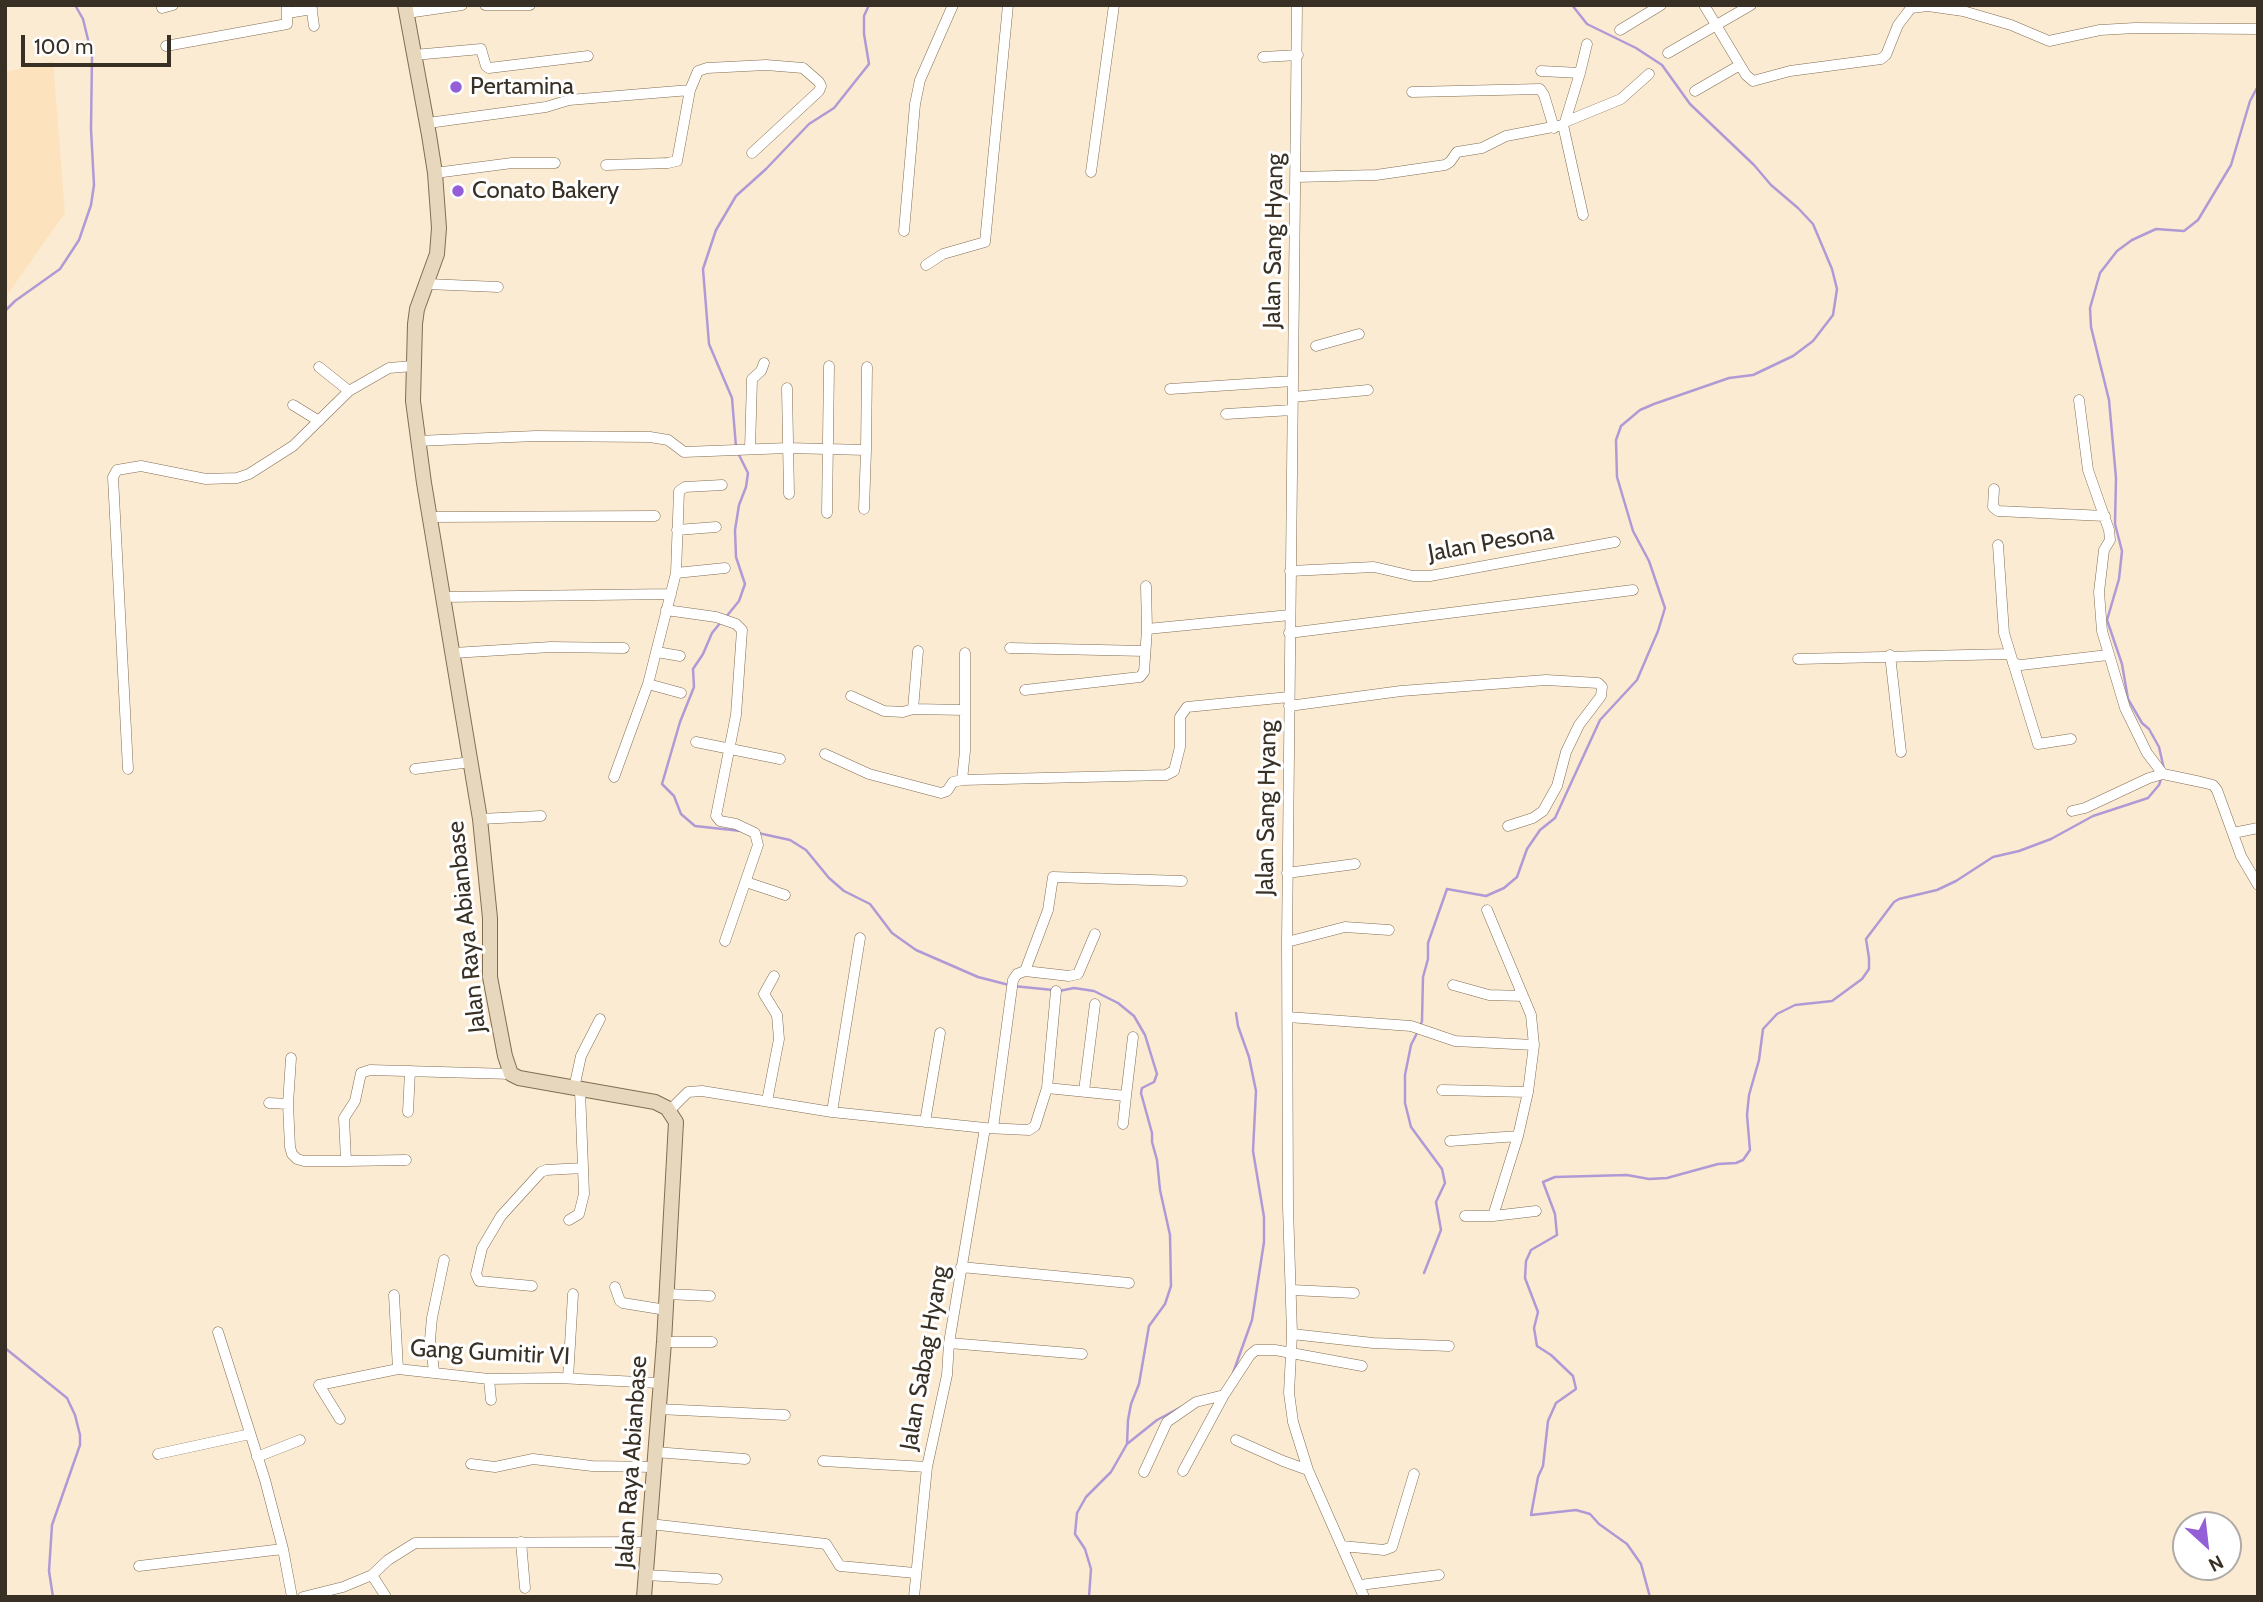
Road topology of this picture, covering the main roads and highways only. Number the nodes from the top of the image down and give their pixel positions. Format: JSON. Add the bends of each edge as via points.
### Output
{"nodes":[{"id":1,"x":406,"y":9,"type":"edge"},
{"id":2,"x":643,"y":1597,"type":"edge"}],
"edges":[{"from":1,"to":2,"type":"main road","name":"Jalan Raya Abianbase","via":[[428,123],[438,213],[438,254],[417,309],[413,401],[480,819],[490,918],[490,977],[500,1037],[512,1074],[519,1078],[655,1102],[670,1110],[676,1122]]}]}
